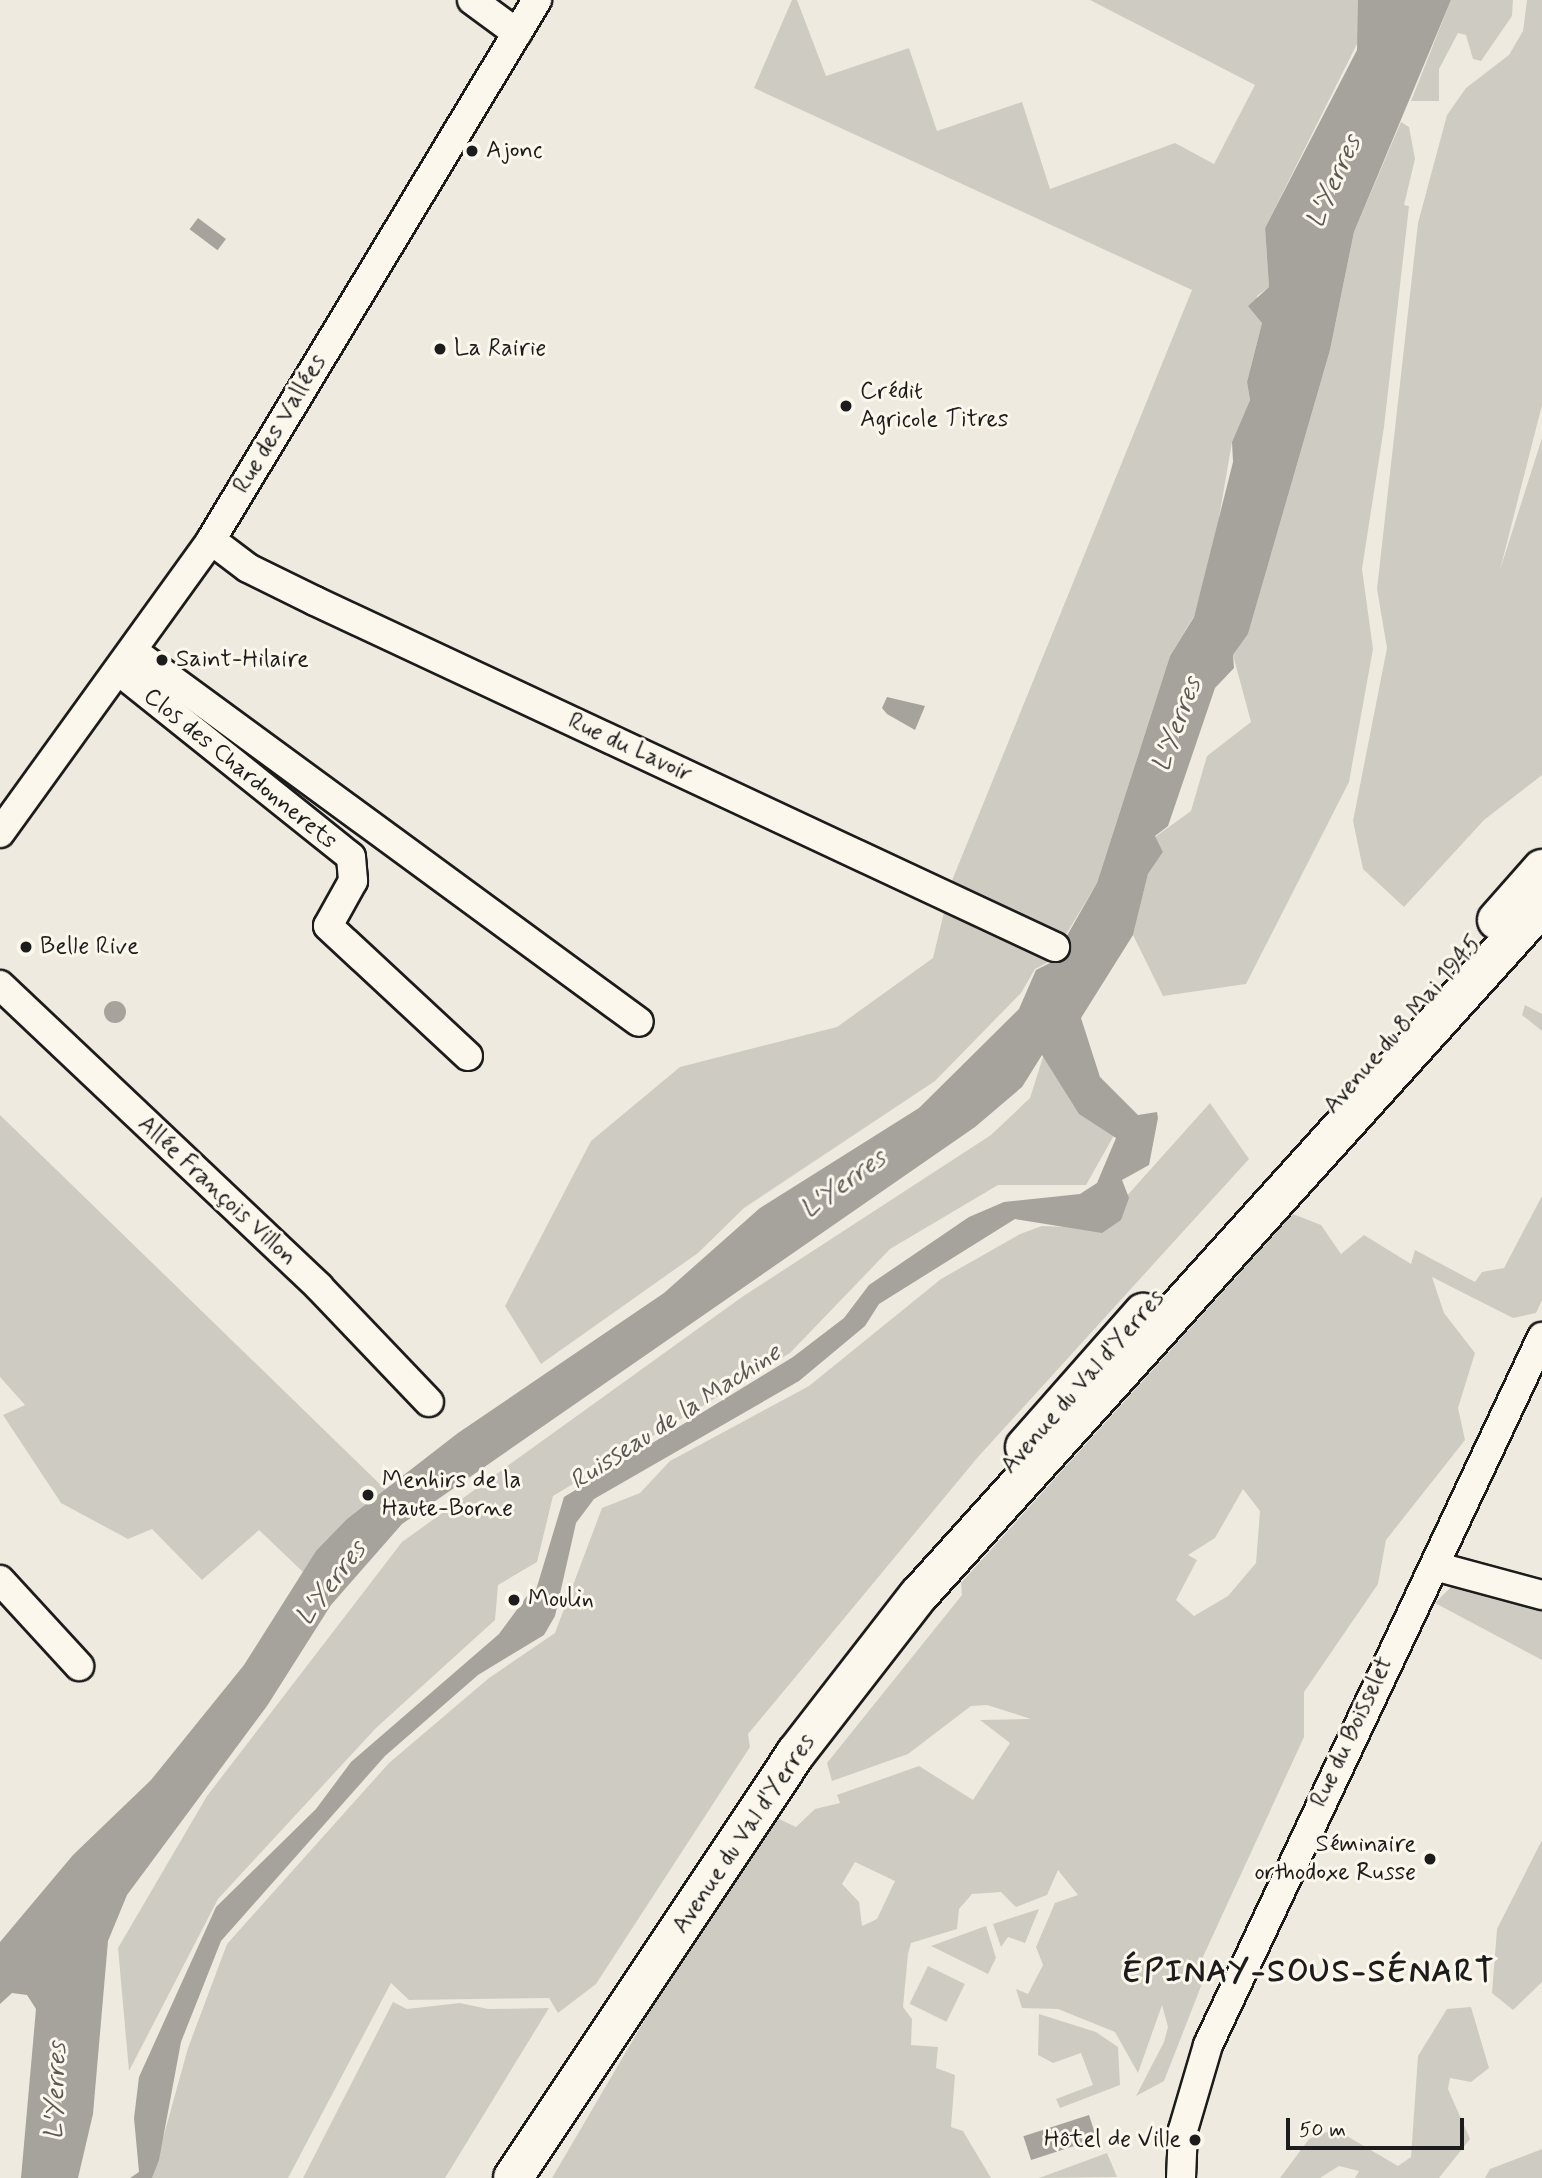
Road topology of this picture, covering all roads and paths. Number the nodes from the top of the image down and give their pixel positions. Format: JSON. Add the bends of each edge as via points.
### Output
{"nodes":[{"id":1,"x":472,"y":0,"type":"edge"},
{"id":2,"x":537,"y":0,"type":"edge"},
{"id":3,"x":517,"y":33,"type":"junction"},
{"id":4,"x":211,"y":540,"type":"junction"},
{"id":5,"x":126,"y":661,"type":"junction"},
{"id":6,"x":0,"y":833,"type":"edge"},
{"id":7,"x":1542,"y":869,"type":"edge"},
{"id":8,"x":1542,"y":906,"type":"edge"},
{"id":9,"x":1055,"y":947,"type":"dead end"},
{"id":10,"x":0,"y":985,"type":"edge"},
{"id":11,"x":639,"y":1022,"type":"dead end"},
{"id":12,"x":468,"y":1056,"type":"dead end"},
{"id":13,"x":1273,"y":1189,"type":"junction"},
{"id":14,"x":1542,"y":1336,"type":"edge"},
{"id":15,"x":429,"y":1402,"type":"dead end"},
{"id":16,"x":1432,"y":1576,"type":"junction"},
{"id":17,"x":0,"y":1580,"type":"edge"},
{"id":18,"x":1542,"y":1595,"type":"edge"},
{"id":19,"x":79,"y":1666,"type":"dead end"},
{"id":20,"x":649,"y":1974,"type":"junction"},
{"id":21,"x":513,"y":2178,"type":"edge"},
{"id":22,"x":537,"y":2178,"type":"edge"},
{"id":23,"x":1181,"y":2178,"type":"edge"}],
"edges":[{"from":1,"to":3,"type":"street"},
{"from":2,"to":3,"type":"street","name":"Rue des Vallées"},
{"from":3,"to":4,"type":"street","name":"Rue des Vallées"},
{"from":4,"to":5,"type":"street","name":"Rue des Vallées"},
{"from":4,"to":9,"type":"street","name":"Rue du Lavoir","via":[[248,568],[315,601]]},
{"from":5,"to":6,"type":"street","name":"Rue des Vallées"},
{"from":5,"to":11,"type":"street"},
{"from":5,"to":12,"type":"street","name":"Clos des Chardonnerets","via":[[351,858],[353,881],[328,926]]},
{"from":7,"to":13,"type":"main road","name":"Avenue du 8 Mai 1945"},
{"from":8,"to":13,"type":"main road","name":"Avenue du 8 Mai 1945"},
{"from":10,"to":15,"type":"street","name":"Allée François Villon","via":[[319,1287]]},
{"from":13,"to":20,"type":"main road","name":"Avenue du Val d'Yerres","via":[[974,1507],[918,1596],[796,1753]]},
{"from":14,"to":16,"type":"street","name":"Rue du Boisselet"},
{"from":16,"to":18,"type":"street"},
{"from":16,"to":23,"type":"street","name":"Rue du Boisselet","via":[[1399,1632],[1208,2045],[1182,2130]]},
{"from":17,"to":19,"type":"street"},
{"from":20,"to":21,"type":"main road","name":"Avenue du Val d'Yerres"},
{"from":20,"to":22,"type":"main road","name":"Avenue du Val d'Yerres"}]}
